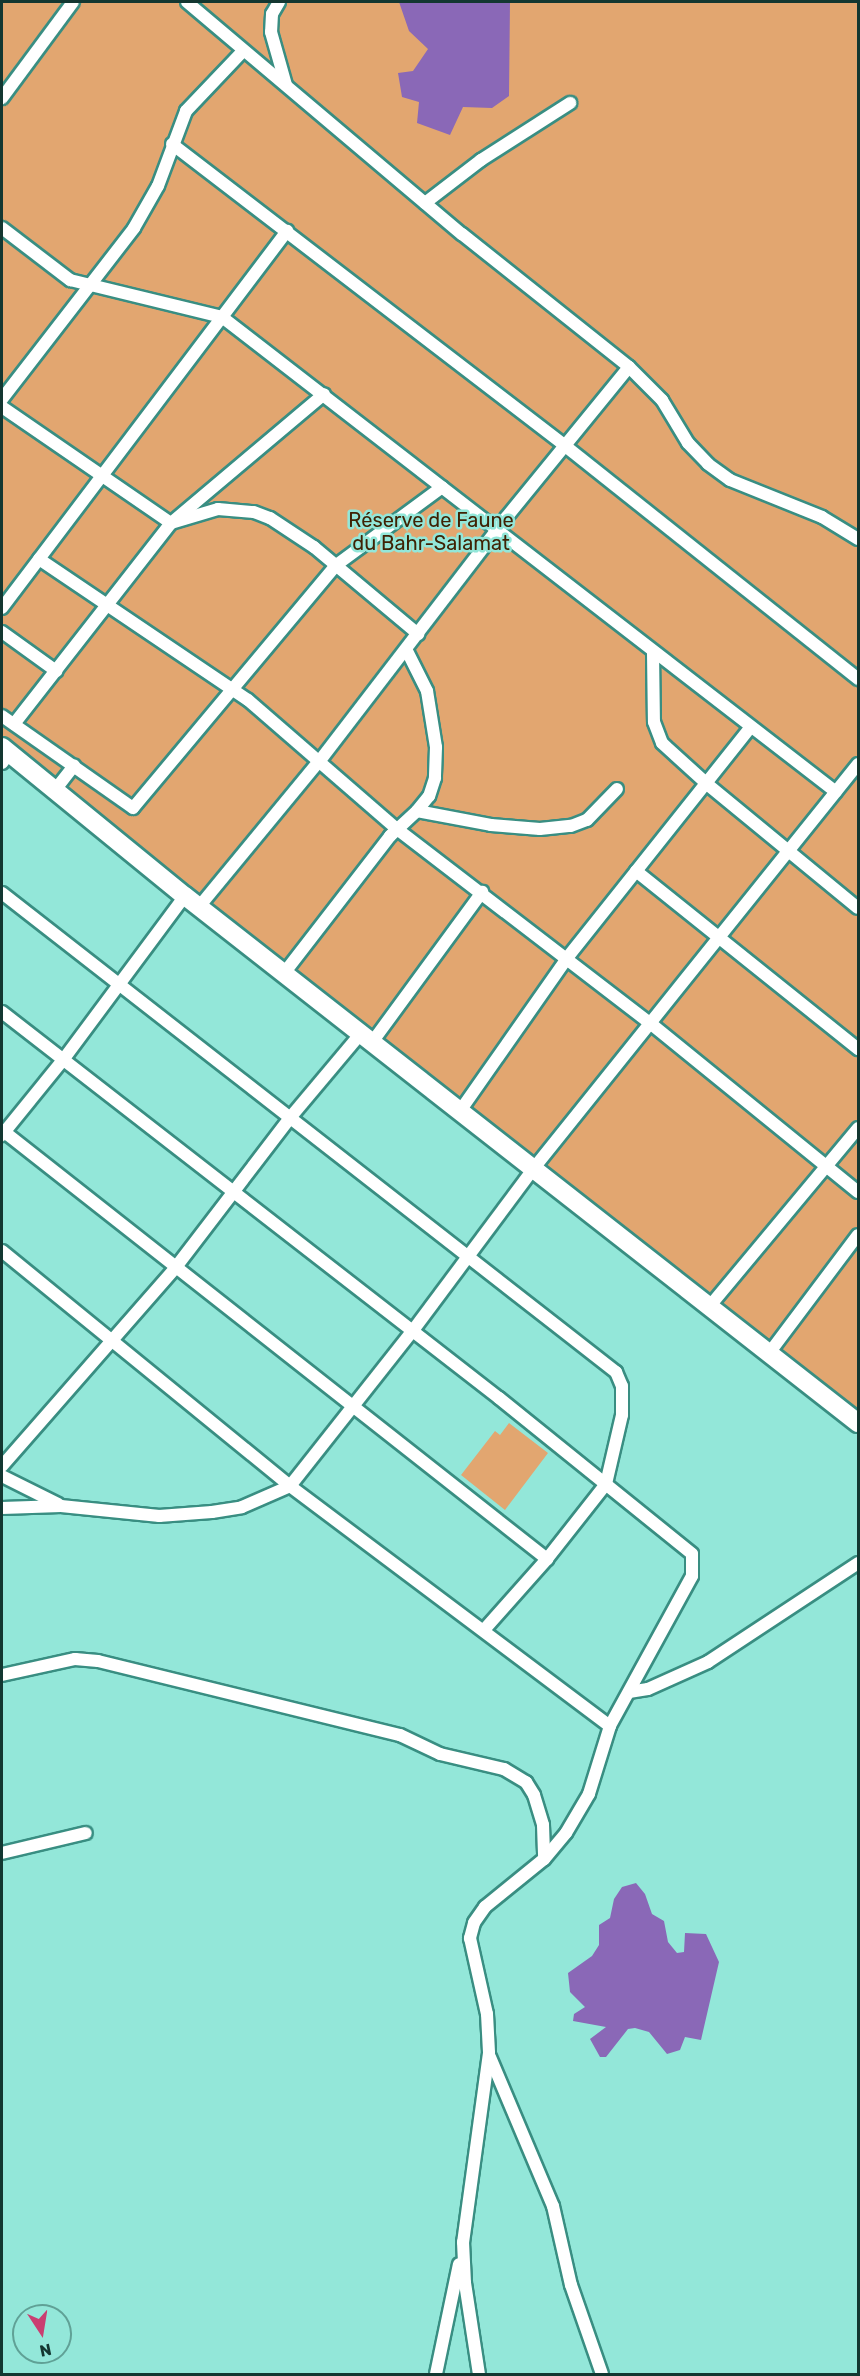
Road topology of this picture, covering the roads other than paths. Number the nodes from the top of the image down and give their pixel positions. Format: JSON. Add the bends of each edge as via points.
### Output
{"nodes":[{"id":1,"x":73,"y":2,"type":"edge"},
{"id":2,"x":187,"y":2,"type":"edge"},
{"id":3,"x":279,"y":2,"type":"edge"},
{"id":4,"x":243,"y":51,"type":"junction"},
{"id":5,"x":286,"y":85,"type":"junction"},
{"id":6,"x":2,"y":98,"type":"edge"},
{"id":7,"x":570,"y":103,"type":"dead end"},
{"id":8,"x":172,"y":144,"type":"junction"},
{"id":9,"x":424,"y":203,"type":"junction"},
{"id":10,"x":2,"y":228,"type":"edge"},
{"id":11,"x":287,"y":231,"type":"junction"},
{"id":12,"x":93,"y":285,"type":"junction"},
{"id":13,"x":222,"y":317,"type":"junction"},
{"id":14,"x":629,"y":367,"type":"junction"},
{"id":15,"x":324,"y":394,"type":"junction"},
{"id":16,"x":2,"y":399,"type":"edge"},
{"id":17,"x":2,"y":407,"type":"edge"},
{"id":18,"x":564,"y":445,"type":"junction"},
{"id":19,"x":102,"y":476,"type":"junction"},
{"id":20,"x":442,"y":487,"type":"junction"},
{"id":21,"x":171,"y":523,"type":"junction"},
{"id":22,"x":497,"y":531,"type":"junction"},
{"id":23,"x":858,"y":539,"type":"edge"},
{"id":24,"x":39,"y":559,"type":"junction"},
{"id":25,"x":335,"y":566,"type":"junction"},
{"id":26,"x":110,"y":605,"type":"junction"},
{"id":27,"x":2,"y":608,"type":"edge"},
{"id":28,"x":2,"y":632,"type":"edge"},
{"id":29,"x":418,"y":634,"type":"junction"},
{"id":30,"x":406,"y":649,"type":"junction"},
{"id":31,"x":653,"y":653,"type":"junction"},
{"id":32,"x":56,"y":671,"type":"junction"},
{"id":33,"x":858,"y":679,"type":"edge"},
{"id":34,"x":233,"y":690,"type":"junction"},
{"id":35,"x":2,"y":716,"type":"edge"},
{"id":36,"x":14,"y":724,"type":"junction"},
{"id":37,"x":751,"y":727,"type":"junction"},
{"id":38,"x":4,"y":755,"type":"edge"},
{"id":39,"x":320,"y":760,"type":"junction"},
{"id":40,"x":858,"y":764,"type":"edge"},
{"id":41,"x":74,"y":766,"type":"junction"},
{"id":42,"x":707,"y":784,"type":"junction"},
{"id":43,"x":616,"y":789,"type":"dead end"},
{"id":44,"x":55,"y":790,"type":"junction"},
{"id":45,"x":836,"y":792,"type":"junction"},
{"id":46,"x":417,"y":811,"type":"junction"},
{"id":47,"x":397,"y":829,"type":"junction"},
{"id":48,"x":789,"y":850,"type":"junction"},
{"id":49,"x":636,"y":871,"type":"junction"},
{"id":50,"x":482,"y":892,"type":"junction"},
{"id":51,"x":2,"y":893,"type":"edge"},
{"id":52,"x":192,"y":902,"type":"junction"},
{"id":53,"x":858,"y":908,"type":"edge"},
{"id":54,"x":719,"y":938,"type":"junction"},
{"id":55,"x":567,"y":958,"type":"junction"},
{"id":56,"x":285,"y":972,"type":"junction"},
{"id":57,"x":119,"y":982,"type":"junction"},
{"id":58,"x":2,"y":1012,"type":"edge"},
{"id":59,"x":650,"y":1023,"type":"junction"},
{"id":60,"x":367,"y":1037,"type":"junction"},
{"id":61,"x":858,"y":1049,"type":"edge"},
{"id":62,"x":63,"y":1060,"type":"junction"},
{"id":63,"x":460,"y":1111,"type":"junction"},
{"id":64,"x":289,"y":1119,"type":"junction"},
{"id":65,"x":858,"y":1128,"type":"edge"},
{"id":66,"x":2,"y":1132,"type":"edge"},
{"id":67,"x":826,"y":1167,"type":"junction"},
{"id":68,"x":534,"y":1168,"type":"junction"},
{"id":69,"x":858,"y":1192,"type":"edge"},
{"id":70,"x":235,"y":1194,"type":"junction"},
{"id":71,"x":858,"y":1235,"type":"edge"},
{"id":72,"x":2,"y":1251,"type":"edge"},
{"id":73,"x":468,"y":1258,"type":"junction"},
{"id":74,"x":176,"y":1267,"type":"junction"},
{"id":75,"x":710,"y":1307,"type":"junction"},
{"id":76,"x":411,"y":1333,"type":"junction"},
{"id":77,"x":113,"y":1341,"type":"junction"},
{"id":78,"x":770,"y":1352,"type":"junction"},
{"id":79,"x":356,"y":1406,"type":"junction"},
{"id":80,"x":858,"y":1423,"type":"edge"},
{"id":81,"x":2,"y":1466,"type":"edge"},
{"id":82,"x":2,"y":1476,"type":"edge"},
{"id":83,"x":606,"y":1484,"type":"junction"},
{"id":84,"x":290,"y":1486,"type":"junction"},
{"id":85,"x":61,"y":1506,"type":"junction"},
{"id":86,"x":3,"y":1509,"type":"edge"},
{"id":87,"x":547,"y":1559,"type":"junction"},
{"id":88,"x":858,"y":1563,"type":"edge"},
{"id":89,"x":484,"y":1630,"type":"junction"},
{"id":90,"x":2,"y":1676,"type":"edge"},
{"id":91,"x":629,"y":1692,"type":"junction"},
{"id":92,"x":610,"y":1726,"type":"junction"},
{"id":93,"x":86,"y":1833,"type":"dead end"},
{"id":94,"x":2,"y":1853,"type":"edge"},
{"id":95,"x":544,"y":1859,"type":"junction"},
{"id":96,"x":489,"y":2053,"type":"junction"},
{"id":97,"x":463,"y":2242,"type":"junction"},
{"id":98,"x":436,"y":2374,"type":"edge"},
{"id":99,"x":479,"y":2374,"type":"edge"},
{"id":100,"x":602,"y":2374,"type":"edge"}],
"edges":[{"from":1,"to":6,"type":"street"},
{"from":2,"to":4,"type":"street"},
{"from":3,"to":5,"type":"street","via":[[272,14],[271,32]]},
{"from":4,"to":5,"type":"street"},
{"from":4,"to":8,"type":"street","via":[[186,111]]},
{"from":5,"to":9,"type":"street"},
{"from":7,"to":9,"type":"street"},
{"from":8,"to":11,"type":"street"},
{"from":8,"to":12,"type":"street","via":[[149,204]]},
{"from":9,"to":14,"type":"street"},
{"from":10,"to":12,"type":"street","via":[[64,277]]},
{"from":11,"to":13,"type":"street"},
{"from":11,"to":18,"type":"street"},
{"from":12,"to":13,"type":"street"},
{"from":12,"to":16,"type":"street"},
{"from":13,"to":15,"type":"street"},
{"from":13,"to":19,"type":"street"},
{"from":14,"to":18,"type":"street"},
{"from":14,"to":23,"type":"street","via":[[662,400],[688,442],[708,464],[730,480],[822,517]]},
{"from":15,"to":20,"type":"street"},
{"from":15,"to":21,"type":"street"},
{"from":17,"to":19,"type":"street"},
{"from":18,"to":22,"type":"street"},
{"from":18,"to":33,"type":"street"},
{"from":19,"to":21,"type":"street"},
{"from":19,"to":24,"type":"street"},
{"from":20,"to":22,"type":"street"},
{"from":20,"to":25,"type":"street"},
{"from":21,"to":25,"type":"street","via":[[218,509],[254,512],[305,542]]},
{"from":21,"to":26,"type":"street"},
{"from":22,"to":29,"type":"street"},
{"from":22,"to":31,"type":"street","via":[[599,606]]},
{"from":24,"to":26,"type":"street"},
{"from":24,"to":27,"type":"street"},
{"from":25,"to":29,"type":"street"},
{"from":25,"to":34,"type":"street"},
{"from":26,"to":32,"type":"street"},
{"from":26,"to":34,"type":"street"},
{"from":28,"to":32,"type":"street"},
{"from":29,"to":30,"type":"street"},
{"from":30,"to":39,"type":"street"},
{"from":30,"to":46,"type":"street","via":[[427,691],[436,747],[435,778],[429,796]]},
{"from":31,"to":37,"type":"street"},
{"from":31,"to":42,"type":"street","via":[[656,732]]},
{"from":32,"to":36,"type":"street"},
{"from":34,"to":39,"type":"street"},
{"from":34,"to":41,"type":"street","via":[[133,808]]},
{"from":35,"to":36,"type":"street"},
{"from":36,"to":41,"type":"street"},
{"from":37,"to":42,"type":"street"},
{"from":37,"to":45,"type":"street"},
{"from":38,"to":44,"type":"main road"},
{"from":39,"to":47,"type":"street"},
{"from":39,"to":52,"type":"street"},
{"from":40,"to":45,"type":"street"},
{"from":41,"to":44,"type":"street"},
{"from":42,"to":48,"type":"street"},
{"from":42,"to":49,"type":"street"},
{"from":43,"to":46,"type":"street","via":[[587,820],[571,826],[540,829],[491,825]]},
{"from":44,"to":52,"type":"main road"},
{"from":45,"to":48,"type":"street"},
{"from":46,"to":47,"type":"street"},
{"from":47,"to":50,"type":"street"},
{"from":47,"to":56,"type":"street"},
{"from":48,"to":53,"type":"street"},
{"from":48,"to":54,"type":"street"},
{"from":49,"to":54,"type":"street"},
{"from":49,"to":55,"type":"street"},
{"from":50,"to":55,"type":"street"},
{"from":50,"to":60,"type":"street"},
{"from":51,"to":57,"type":"street"},
{"from":52,"to":56,"type":"main road"},
{"from":52,"to":57,"type":"street"},
{"from":54,"to":59,"type":"street"},
{"from":54,"to":61,"type":"street"},
{"from":55,"to":59,"type":"street"},
{"from":55,"to":63,"type":"street"},
{"from":56,"to":60,"type":"main road"},
{"from":57,"to":62,"type":"street"},
{"from":57,"to":64,"type":"street"},
{"from":58,"to":62,"type":"street"},
{"from":59,"to":67,"type":"street"},
{"from":59,"to":68,"type":"street"},
{"from":60,"to":63,"type":"main road"},
{"from":60,"to":64,"type":"street"},
{"from":62,"to":66,"type":"street"},
{"from":62,"to":70,"type":"street"},
{"from":63,"to":68,"type":"main road"},
{"from":64,"to":70,"type":"street"},
{"from":64,"to":73,"type":"street"},
{"from":65,"to":67,"type":"street"},
{"from":66,"to":74,"type":"street"},
{"from":67,"to":69,"type":"street"},
{"from":67,"to":75,"type":"street"},
{"from":68,"to":73,"type":"street"},
{"from":68,"to":75,"type":"main road"},
{"from":70,"to":74,"type":"street"},
{"from":70,"to":76,"type":"street"},
{"from":71,"to":78,"type":"street"},
{"from":72,"to":77,"type":"street"},
{"from":73,"to":76,"type":"street"},
{"from":73,"to":83,"type":"street","via":[[616,1372],[622,1386],[622,1415]]},
{"from":74,"to":77,"type":"street"},
{"from":74,"to":79,"type":"street"},
{"from":75,"to":78,"type":"main road"},
{"from":76,"to":79,"type":"street"},
{"from":76,"to":83,"type":"street"},
{"from":77,"to":81,"type":"street"},
{"from":77,"to":84,"type":"street"},
{"from":78,"to":80,"type":"main road"},
{"from":79,"to":84,"type":"street"},
{"from":79,"to":87,"type":"street"},
{"from":82,"to":85,"type":"street"},
{"from":83,"to":87,"type":"street"},
{"from":83,"to":91,"type":"street","via":[[692,1554],[693,1562],[692,1576]]},
{"from":84,"to":85,"type":"street","via":[[242,1507],[213,1512],[159,1516]]},
{"from":84,"to":89,"type":"street"},
{"from":85,"to":86,"type":"street"},
{"from":87,"to":89,"type":"street"},
{"from":88,"to":91,"type":"street","via":[[708,1662],[648,1689]]},
{"from":89,"to":92,"type":"street"},
{"from":90,"to":95,"type":"street","via":[[75,1659],[98,1661],[400,1735],[440,1754],[504,1768],[526,1782],[534,1795],[543,1825]]},
{"from":91,"to":92,"type":"street"},
{"from":92,"to":95,"type":"street","via":[[589,1794],[566,1833]]},
{"from":93,"to":94,"type":"street"},
{"from":95,"to":96,"type":"street","via":[[485,1907],[474,1923],[471,1953],[487,2014]]},
{"from":96,"to":97,"type":"street"},
{"from":96,"to":100,"type":"street","via":[[553,2205],[571,2285]]},
{"from":97,"to":98,"type":"street"},
{"from":97,"to":99,"type":"street"}]}
